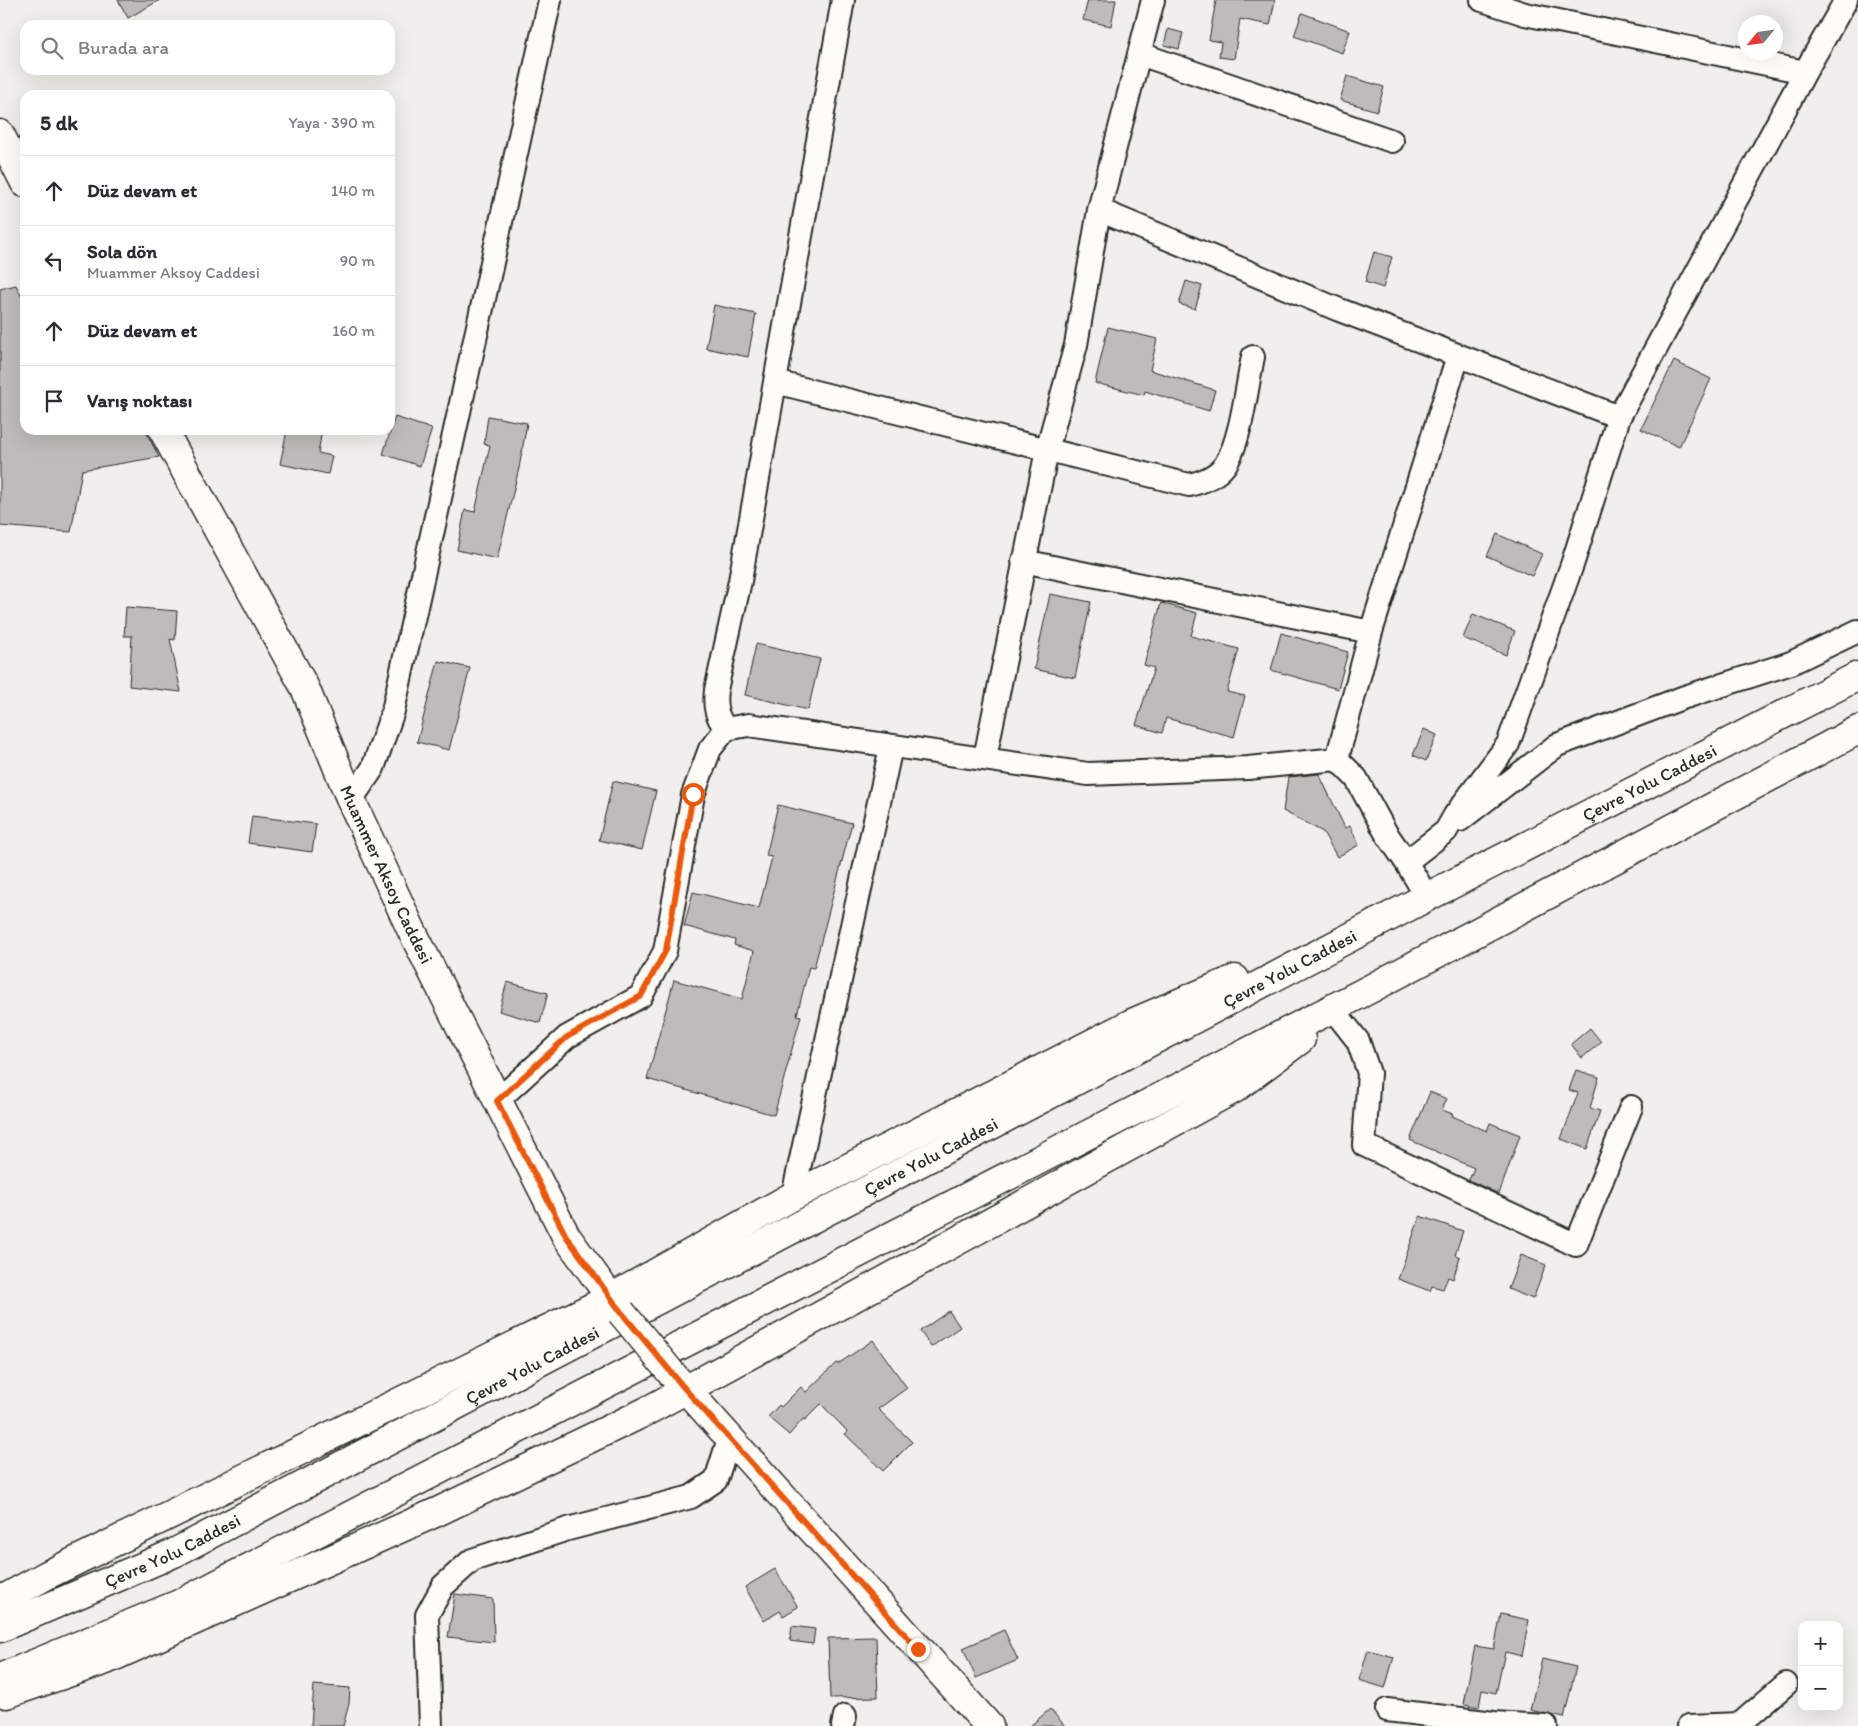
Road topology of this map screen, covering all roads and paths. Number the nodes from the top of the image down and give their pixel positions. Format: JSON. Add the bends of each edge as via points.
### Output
{"nodes":[{"id":1,"x":550,"y":0,"type":"edge"},
{"id":2,"x":843,"y":0,"type":"edge"},
{"id":3,"x":1153,"y":0,"type":"edge"},
{"id":4,"x":1482,"y":0,"type":"edge"},
{"id":5,"x":1846,"y":0,"type":"edge"},
{"id":6,"x":1526,"y":7,"type":"edge"},
{"id":7,"x":1140,"y":54,"type":"junction"},
{"id":8,"x":1805,"y":72,"type":"junction"},
{"id":9,"x":0,"y":134,"type":"edge"},
{"id":10,"x":1392,"y":142,"type":"dead end"},
{"id":11,"x":20,"y":173,"type":"edge"},
{"id":12,"x":1099,"y":210,"type":"junction"},
{"id":13,"x":1458,"y":356,"type":"junction"},
{"id":14,"x":1253,"y":357,"type":"dead end"},
{"id":15,"x":775,"y":382,"type":"junction"},
{"id":16,"x":1619,"y":417,"type":"junction"},
{"id":17,"x":166,"y":435,"type":"edge"},
{"id":18,"x":1047,"y":450,"type":"junction"},
{"id":19,"x":1023,"y":561,"type":"junction"},
{"id":20,"x":1858,"y":631,"type":"edge"},
{"id":21,"x":1370,"y":632,"type":"junction"},
{"id":22,"x":1858,"y":676,"type":"edge"},
{"id":23,"x":726,"y":729,"type":"junction"},
{"id":24,"x":1858,"y":730,"type":"edge"},
{"id":25,"x":891,"y":747,"type":"junction"},
{"id":26,"x":985,"y":758,"type":"junction"},
{"id":27,"x":1337,"y":759,"type":"junction"},
{"id":28,"x":351,"y":800,"type":"junction"},
{"id":29,"x":1446,"y":831,"type":"junction"},
{"id":30,"x":1406,"y":862,"type":"junction"},
{"id":31,"x":1427,"y":897,"type":"junction"},
{"id":32,"x":1368,"y":990,"type":"junction"},
{"id":33,"x":1336,"y":1013,"type":"junction"},
{"id":34,"x":497,"y":1101,"type":"junction"},
{"id":35,"x":1631,"y":1107,"type":"dead end"},
{"id":36,"x":793,"y":1196,"type":"junction"},
{"id":37,"x":616,"y":1305,"type":"junction"},
{"id":38,"x":678,"y":1382,"type":"junction"},
{"id":39,"x":729,"y":1439,"type":"junction"},
{"id":40,"x":0,"y":1601,"type":"edge"},
{"id":41,"x":0,"y":1628,"type":"edge"},
{"id":42,"x":0,"y":1678,"type":"edge"},
{"id":43,"x":1786,"y":1684,"type":"dead end"},
{"id":44,"x":0,"y":1696,"type":"edge"},
{"id":45,"x":1387,"y":1710,"type":"dead end"},
{"id":46,"x":1494,"y":1724,"type":"edge"},
{"id":47,"x":431,"y":1726,"type":"edge"},
{"id":48,"x":989,"y":1726,"type":"edge"},
{"id":49,"x":1546,"y":1726,"type":"edge"},
{"id":50,"x":1689,"y":1726,"type":"edge"}],
"edges":[{"from":1,"to":28,"type":"street","via":[[393,711],[373,768]]},
{"from":2,"to":15,"type":"street"},
{"from":3,"to":7,"type":"street"},
{"from":4,"to":6,"type":"street"},
{"from":5,"to":8,"type":"street"},
{"from":6,"to":8,"type":"street"},
{"from":7,"to":10,"type":"street"},
{"from":7,"to":12,"type":"street"},
{"from":8,"to":16,"type":"street"},
{"from":9,"to":11,"type":"main road"},
{"from":12,"to":13,"type":"street"},
{"from":12,"to":18,"type":"street","via":[[1076,345]]},
{"from":13,"to":16,"type":"street"},
{"from":13,"to":21,"type":"street"},
{"from":14,"to":18,"type":"street","via":[[1235,442],[1225,465],[1206,481],[1189,485]]},
{"from":15,"to":18,"type":"street"},
{"from":15,"to":23,"type":"street","via":[[740,581],[714,704]]},
{"from":16,"to":29,"type":"street","via":[[1573,562],[1508,744]]},
{"from":17,"to":28,"type":"main road","name":"Muammer Aksoy Caddesi","via":[[305,688]]},
{"from":18,"to":19,"type":"street"},
{"from":19,"to":21,"type":"street"},
{"from":19,"to":26,"type":"street"},
{"from":20,"to":29,"type":"street","via":[[1791,663],[1682,698],[1557,745]]},
{"from":21,"to":27,"type":"street"},
{"from":22,"to":31,"type":"main road","name":"Çevre Yolu Caddesi"},
{"from":23,"to":25,"type":"street","via":[[748,725]]},
{"from":23,"to":34,"type":"street","via":[[710,749],[693,794],[666,950],[641,996],[567,1037]]},
{"from":24,"to":32,"type":"main road"},
{"from":25,"to":26,"type":"street"},
{"from":25,"to":36,"type":"street"},
{"from":26,"to":27,"type":"street","via":[[1088,774],[1248,768]]},
{"from":27,"to":30,"type":"street","via":[[1356,778]]},
{"from":28,"to":34,"type":"main road","name":"Muammer Aksoy Caddesi"},
{"from":29,"to":30,"type":"street"},
{"from":30,"to":31,"type":"street"},
{"from":31,"to":36,"type":"main road","via":[[1132,1023]]},
{"from":31,"to":41,"type":"main road","name":"Çevre Yolu Caddesi","via":[[174,1553]]},
{"from":32,"to":33,"type":"main road"},
{"from":32,"to":42,"type":"main road","via":[[179,1604]]},
{"from":33,"to":35,"type":"street","via":[[1358,1041],[1369,1073],[1364,1145],[1576,1245]]},
{"from":33,"to":38,"type":"main road","via":[[1234,1089]]},
{"from":34,"to":37,"type":"main road","name":"Muammer Aksoy Caddesi","via":[[566,1236]]},
{"from":36,"to":37,"type":"main road"},
{"from":37,"to":38,"type":"main road","name":"Muammer Aksoy Caddesi","bridge":true},
{"from":37,"to":40,"type":"main road","via":[[56,1571]]},
{"from":38,"to":39,"type":"main road","name":"Muammer Aksoy Caddesi"},
{"from":38,"to":44,"type":"main road","via":[[645,1412],[437,1512],[106,1660]]},
{"from":39,"to":47,"type":"street","via":[[716,1480],[691,1497],[568,1528],[472,1560],[443,1586],[427,1615]]},
{"from":39,"to":48,"type":"main road","name":"Muammer Aksoy Caddesi"},
{"from":43,"to":50,"type":"street","via":[[1740,1724]]},
{"from":45,"to":46,"type":"street"},
{"from":46,"to":49,"type":"street"}]}
